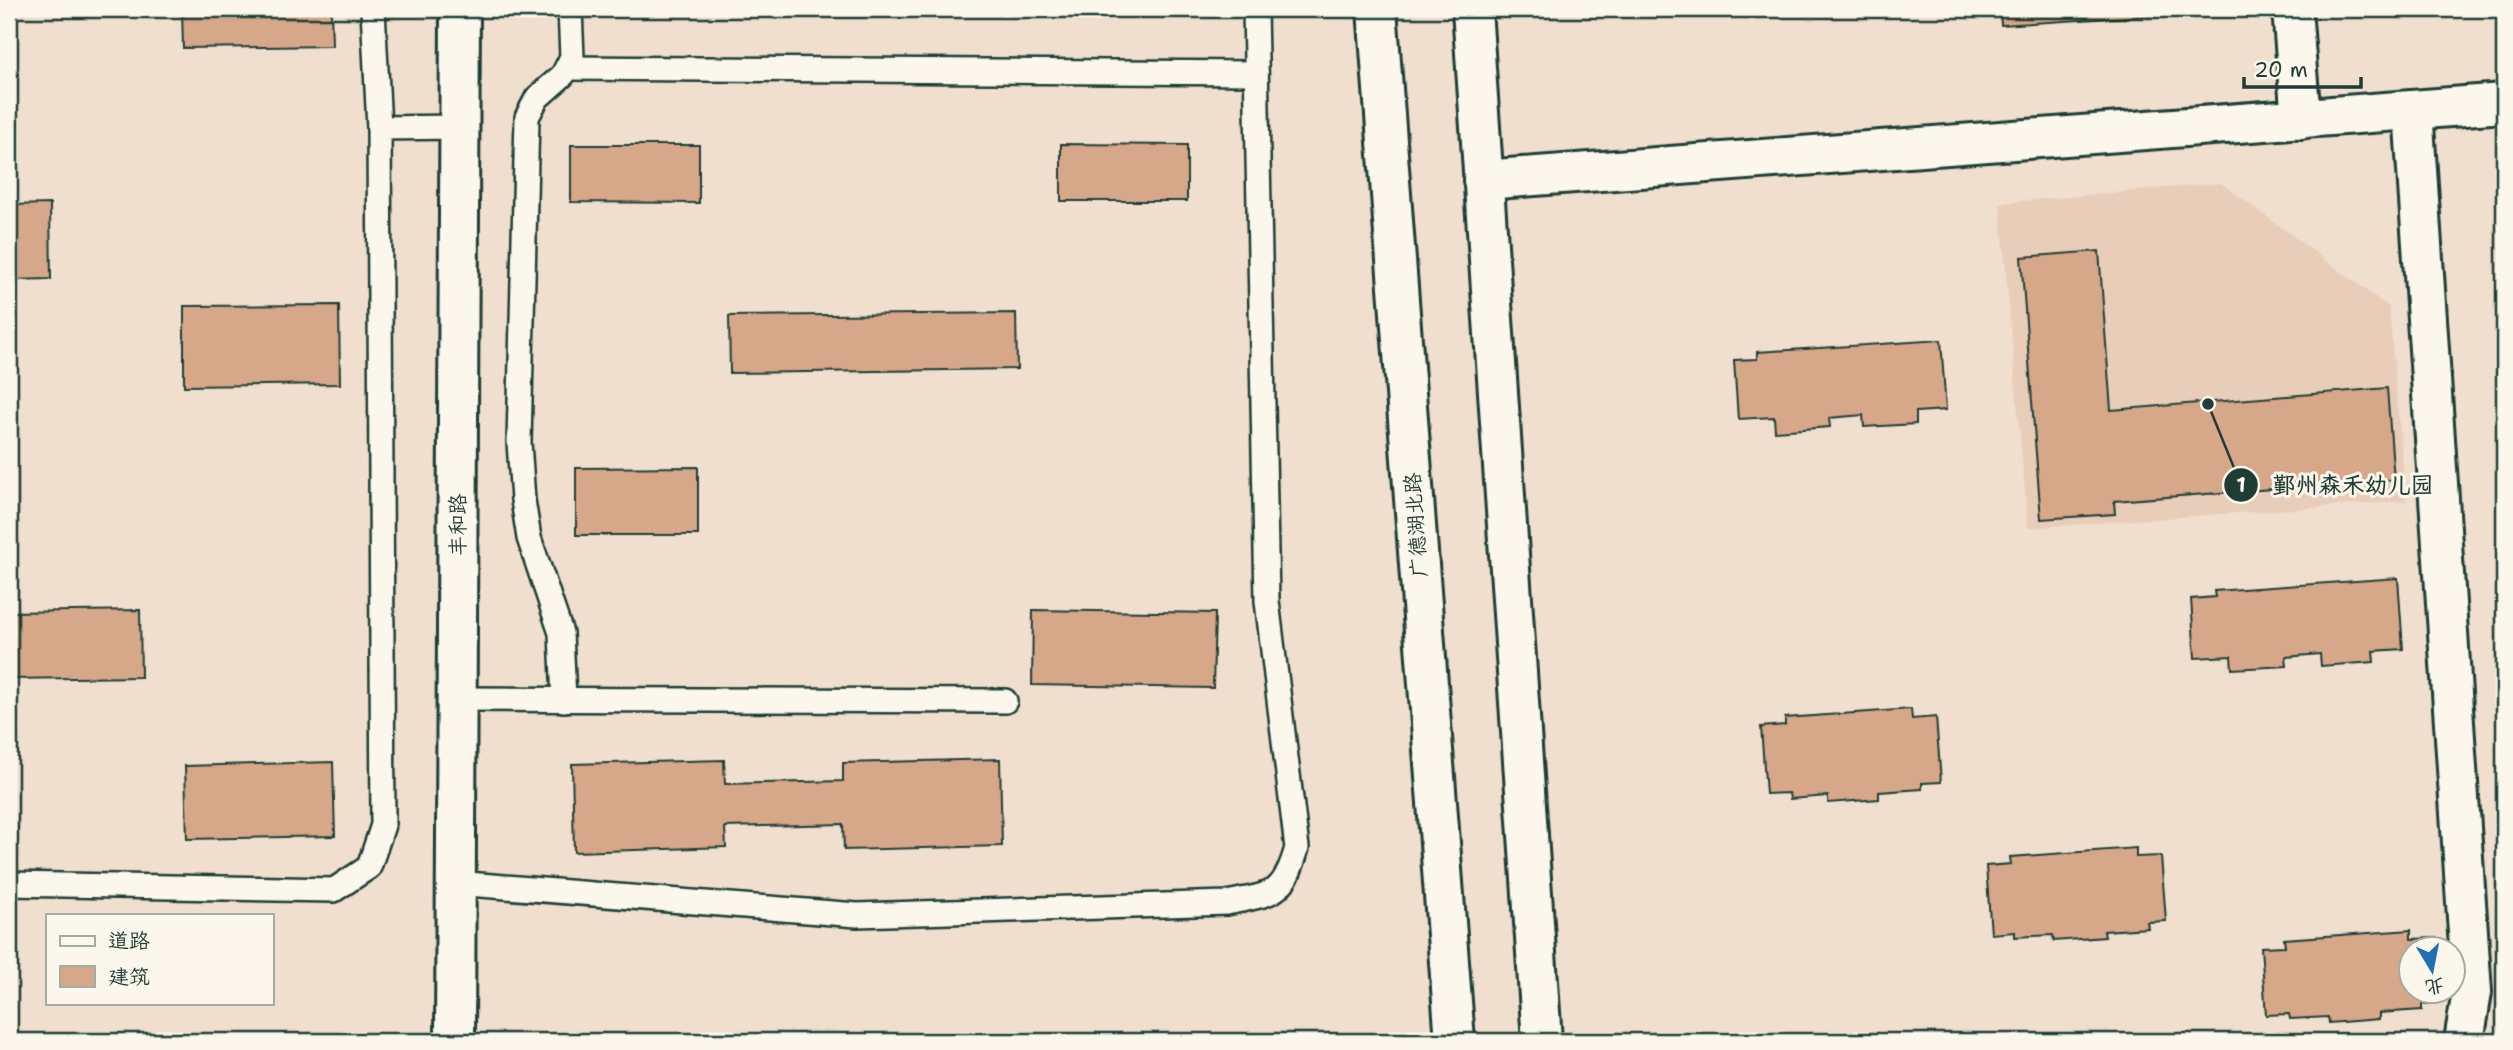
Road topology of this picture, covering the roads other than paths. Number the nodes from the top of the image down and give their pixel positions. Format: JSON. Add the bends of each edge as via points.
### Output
{"nodes":[{"id":1,"x":373,"y":9,"type":"edge"},
{"id":2,"x":460,"y":9,"type":"edge"},
{"id":3,"x":570,"y":9,"type":"edge"},
{"id":4,"x":1255,"y":9,"type":"edge"},
{"id":5,"x":1377,"y":9,"type":"edge"},
{"id":6,"x":1472,"y":9,"type":"edge"},
{"id":7,"x":2292,"y":9,"type":"edge"},
{"id":8,"x":567,"y":68,"type":"junction"},
{"id":9,"x":1256,"y":73,"type":"junction"},
{"id":10,"x":2504,"y":103,"type":"edge"},
{"id":11,"x":2413,"y":110,"type":"junction"},
{"id":12,"x":2301,"y":119,"type":"junction"},
{"id":13,"x":460,"y":127,"type":"junction"},
{"id":14,"x":379,"y":128,"type":"junction"},
{"id":15,"x":1483,"y":180,"type":"junction"},
{"id":16,"x":457,"y":699,"type":"junction"},
{"id":17,"x":564,"y":699,"type":"junction"},
{"id":18,"x":1005,"y":701,"type":"dead end"},
{"id":19,"x":455,"y":883,"type":"junction"},
{"id":20,"x":9,"y":884,"type":"edge"},
{"id":21,"x":454,"y":1041,"type":"edge"},
{"id":22,"x":1455,"y":1041,"type":"edge"},
{"id":23,"x":1542,"y":1041,"type":"edge"},
{"id":24,"x":2464,"y":1041,"type":"edge"}],
"edges":[{"from":1,"to":14,"type":"lane"},
{"from":2,"to":13,"type":"street","name":"丰和路"},
{"from":3,"to":8,"type":"lane","via":[[572,57]]},
{"from":4,"to":9,"type":"lane"},
{"from":5,"to":22,"type":"street","name":"广德湖北路"},
{"from":6,"to":15,"type":"street"},
{"from":7,"to":12,"type":"street"},
{"from":8,"to":9,"type":"lane"},
{"from":8,"to":17,"type":"lane","via":[[537,98],[527,117],[519,442],[529,538],[561,633]]},
{"from":9,"to":19,"type":"lane","via":[[1267,601],[1297,848],[1289,877],[1270,894],[1227,903],[857,915]]},
{"from":10,"to":11,"type":"street"},
{"from":11,"to":12,"type":"street"},
{"from":11,"to":24,"type":"street","via":[[2472,992]]},
{"from":12,"to":15,"type":"street"},
{"from":13,"to":14,"type":"lane"},
{"from":13,"to":16,"type":"street","name":"丰和路"},
{"from":14,"to":20,"type":"lane","via":[[383,825],[369,867],[334,890]]},
{"from":15,"to":23,"type":"street"},
{"from":16,"to":17,"type":"lane"},
{"from":16,"to":19,"type":"street","name":"丰和路"},
{"from":17,"to":18,"type":"lane"},
{"from":19,"to":21,"type":"street","name":"丰和路"}]}
